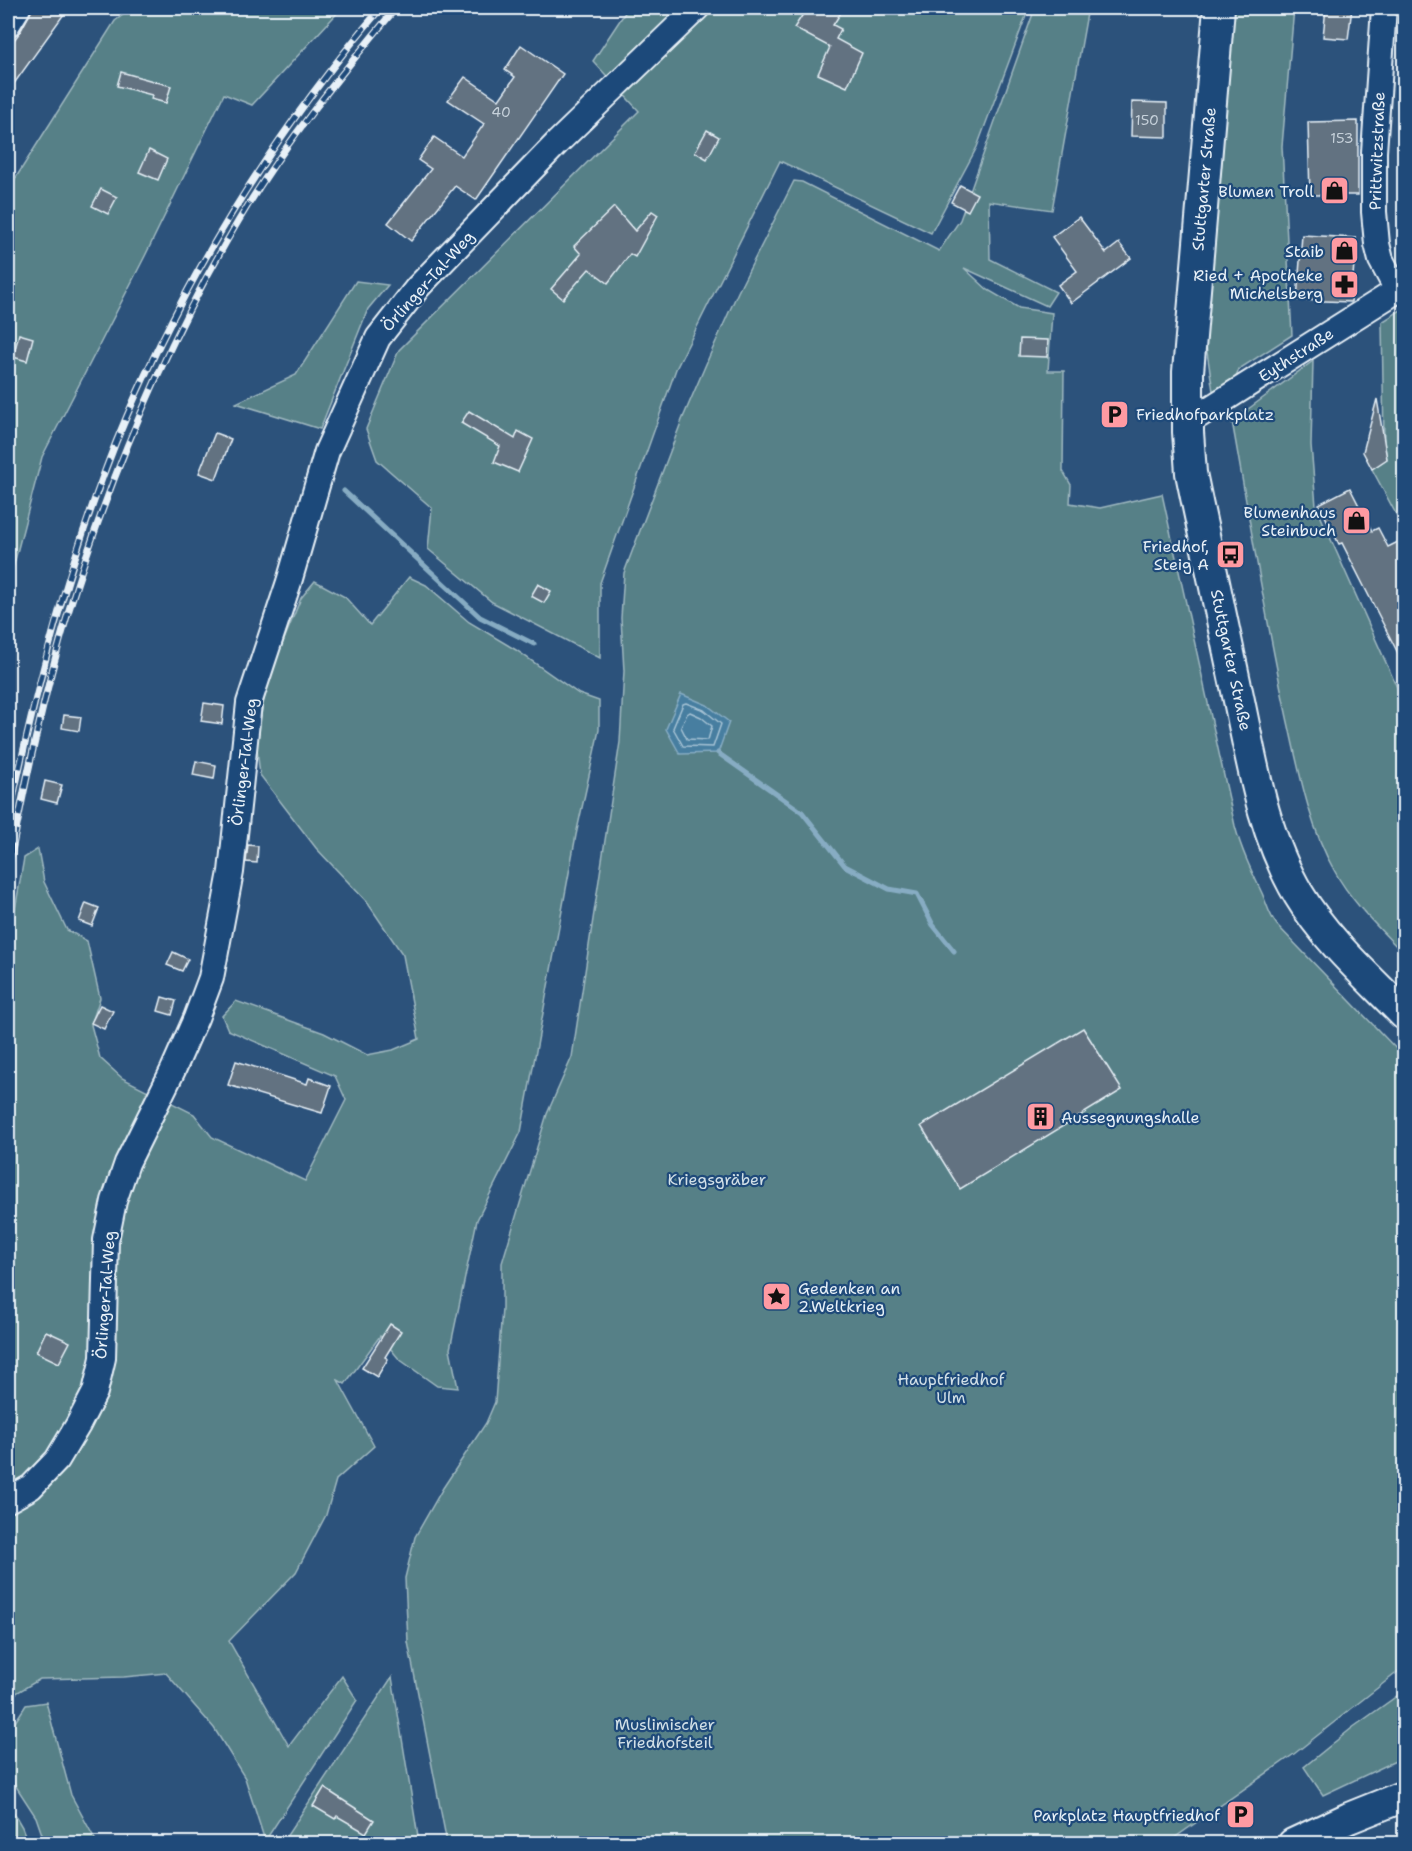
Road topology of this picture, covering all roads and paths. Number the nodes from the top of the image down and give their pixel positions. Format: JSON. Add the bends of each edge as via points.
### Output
{"nodes":[{"id":1,"x":18,"y":8,"type":"edge"},
{"id":2,"x":697,"y":8,"type":"edge"},
{"id":3,"x":1219,"y":8,"type":"edge"},
{"id":4,"x":1384,"y":8,"type":"edge"},
{"id":5,"x":8,"y":24,"type":"edge"},
{"id":6,"x":1401,"y":288,"type":"edge"},
{"id":7,"x":1187,"y":423,"type":"junction"},
{"id":8,"x":1404,"y":1014,"type":"edge"},
{"id":9,"x":8,"y":1500,"type":"edge"},
{"id":10,"x":1404,"y":1796,"type":"edge"},
{"id":11,"x":1293,"y":1844,"type":"edge"}],
"edges":[{"from":1,"to":5,"type":"street"},
{"from":2,"to":9,"type":"street","name":"Örlinger-Tal-Weg","via":[[549,151],[418,287],[378,338],[327,451],[249,703],[231,872],[211,978],[174,1070],[127,1163],[114,1201],[106,1240],[103,1358],[94,1392],[57,1460],[31,1486]]},
{"from":3,"to":7,"type":"main road","name":"Stuttgarter Straße"},
{"from":4,"to":6,"type":"street","name":"Prittwitzstraße","via":[[1374,212],[1381,260]]},
{"from":6,"to":7,"type":"street","name":"Eythstraße"},
{"from":7,"to":8,"type":"main road","name":"Stuttgarter Straße","via":[[1193,482],[1269,833],[1290,880],[1310,911],[1334,942]]},
{"from":10,"to":11,"type":"main road"}]}
